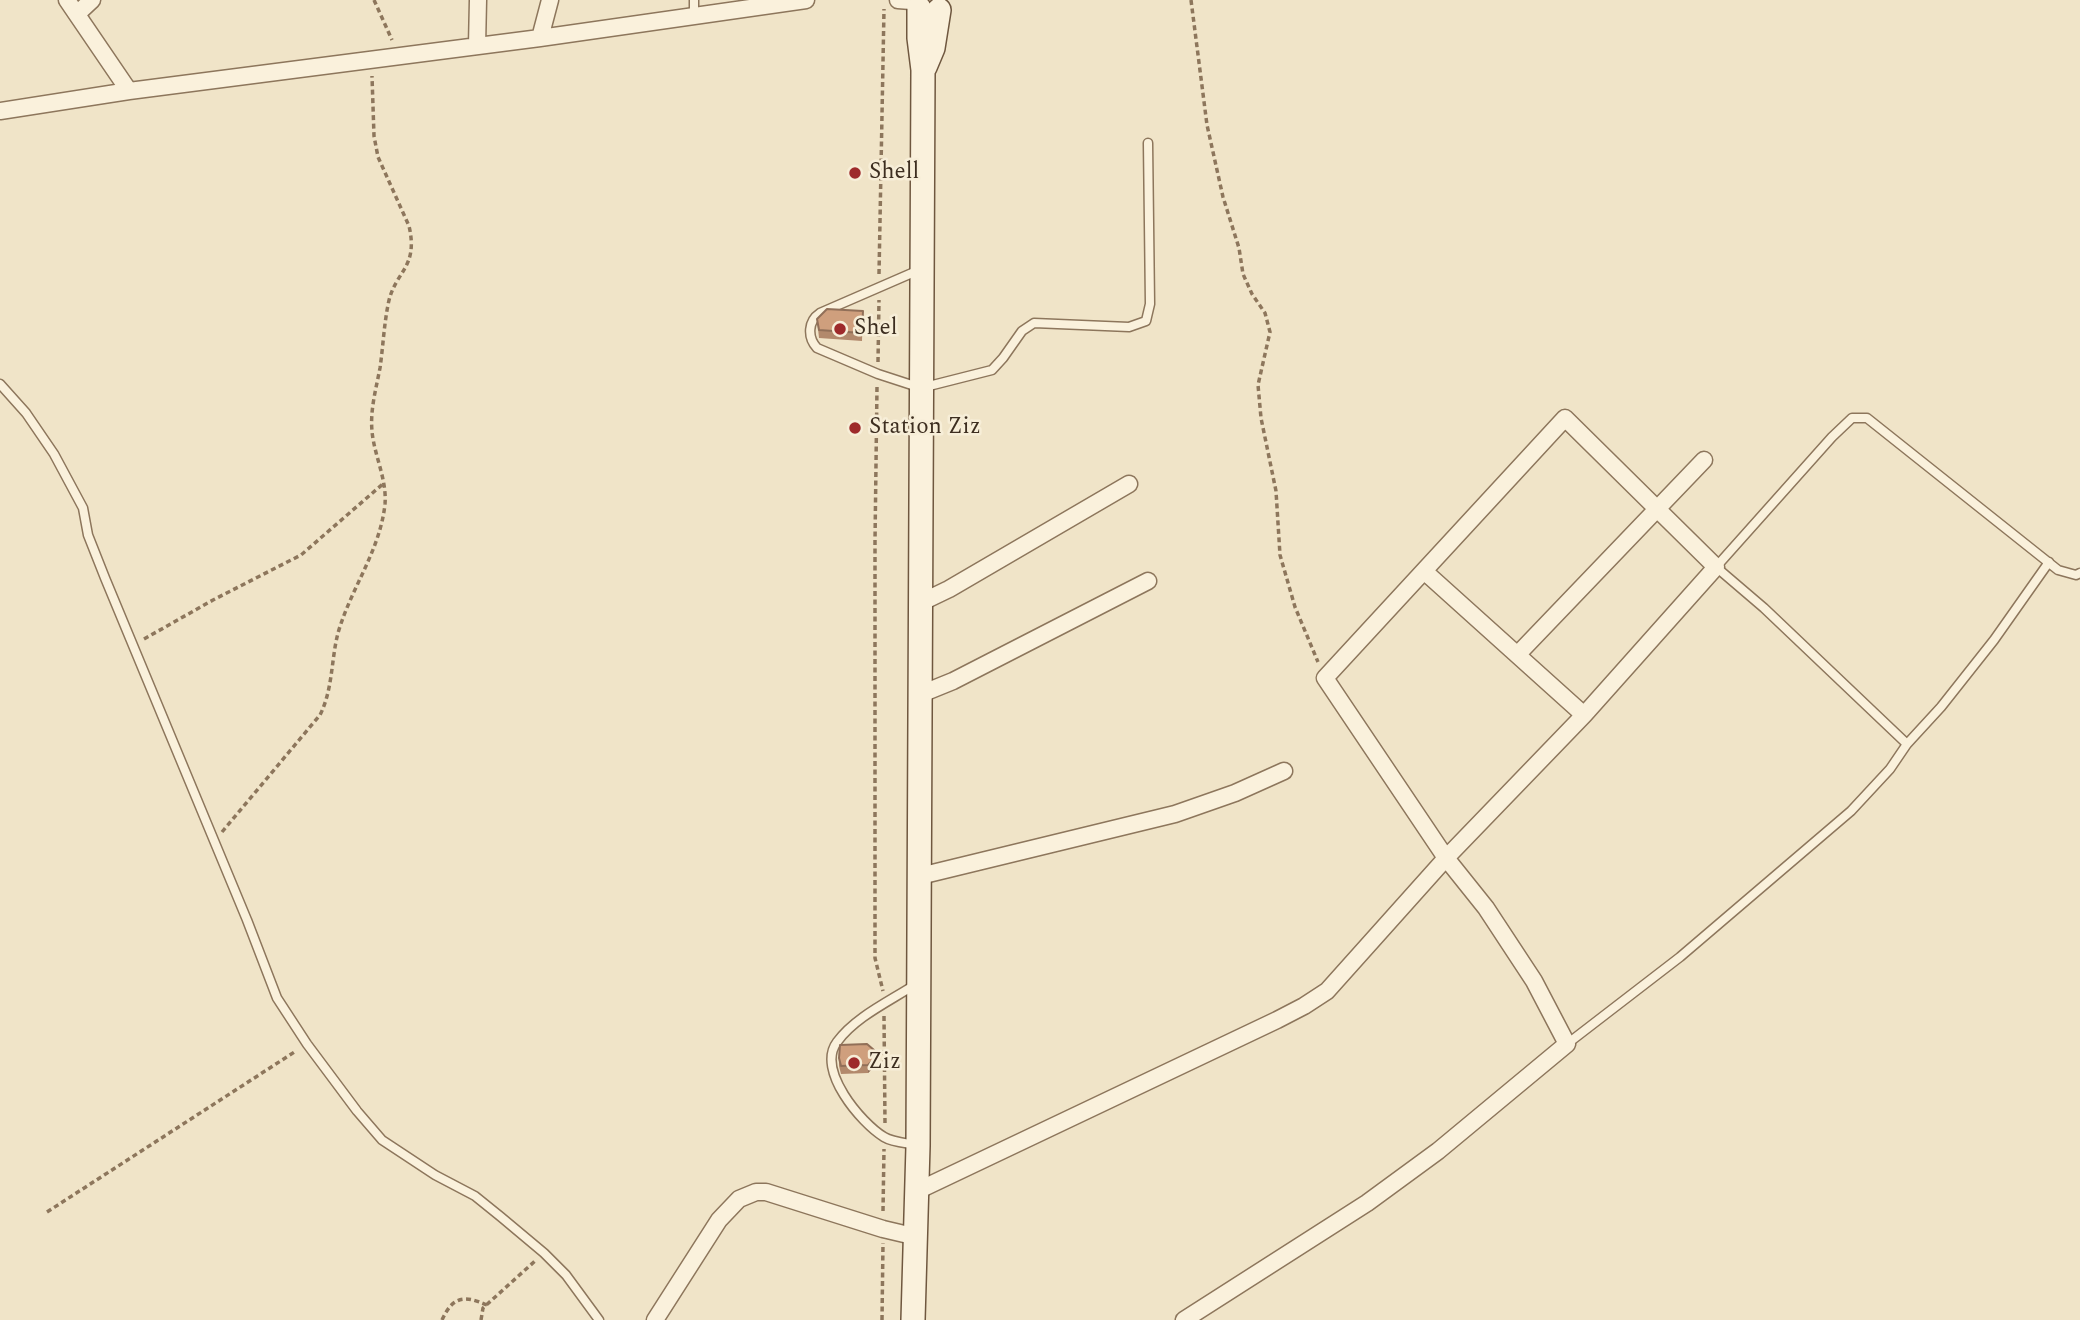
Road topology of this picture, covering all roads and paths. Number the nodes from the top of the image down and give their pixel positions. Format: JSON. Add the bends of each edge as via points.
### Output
{"nodes":[{"id":1,"x":67,"y":0,"type":"edge"},
{"id":2,"x":92,"y":0,"type":"edge"},
{"id":3,"x":374,"y":0,"type":"edge"},
{"id":4,"x":478,"y":0,"type":"edge"},
{"id":5,"x":550,"y":0,"type":"edge"},
{"id":6,"x":806,"y":0,"type":"edge"},
{"id":7,"x":885,"y":0,"type":"edge"},
{"id":8,"x":1191,"y":0,"type":"edge"},
{"id":9,"x":779,"y":2,"type":"edge"},
{"id":10,"x":922,"y":3,"type":"edge"},
{"id":11,"x":694,"y":8,"type":"edge"},
{"id":12,"x":77,"y":14,"type":"junction"},
{"id":13,"x":540,"y":38,"type":"junction"},
{"id":14,"x":477,"y":46,"type":"junction"},
{"id":15,"x":398,"y":55,"type":"junction"},
{"id":16,"x":371,"y":60,"type":"junction"},
{"id":17,"x":130,"y":91,"type":"junction"},
{"id":18,"x":0,"y":111,"type":"edge"},
{"id":19,"x":1148,"y":143,"type":"dead end"},
{"id":20,"x":922,"y":269,"type":"junction"},
{"id":21,"x":879,"y":288,"type":"junction"},
{"id":22,"x":878,"y":374,"type":"junction"},
{"id":23,"x":0,"y":384,"type":"edge"},
{"id":24,"x":921,"y":387,"type":"junction"},
{"id":25,"x":1704,"y":460,"type":"dead end"},
{"id":26,"x":384,"y":483,"type":"junction"},
{"id":27,"x":1129,"y":484,"type":"dead end"},
{"id":28,"x":1656,"y":509,"type":"junction"},
{"id":29,"x":2049,"y":562,"type":"junction"},
{"id":30,"x":1716,"y":567,"type":"junction"},
{"id":31,"x":1424,"y":571,"type":"junction"},
{"id":32,"x":2080,"y":573,"type":"edge"},
{"id":33,"x":1147,"y":581,"type":"dead end"},
{"id":34,"x":922,"y":602,"type":"junction"},
{"id":35,"x":133,"y":645,"type":"junction"},
{"id":36,"x":1518,"y":654,"type":"junction"},
{"id":37,"x":1325,"y":678,"type":"junction"},
{"id":38,"x":921,"y":694,"type":"junction"},
{"id":39,"x":1584,"y":715,"type":"junction"},
{"id":40,"x":1907,"y":744,"type":"junction"},
{"id":41,"x":1284,"y":771,"type":"dead end"},
{"id":42,"x":214,"y":841,"type":"junction"},
{"id":43,"x":1446,"y":858,"type":"junction"},
{"id":44,"x":920,"y":876,"type":"junction"},
{"id":45,"x":875,"y":958,"type":"dead end"},
{"id":46,"x":918,"y":983,"type":"junction"},
{"id":47,"x":307,"y":1044,"type":"junction"},
{"id":48,"x":1567,"y":1044,"type":"junction"},
{"id":49,"x":919,"y":1146,"type":"junction"},
{"id":50,"x":917,"y":1191,"type":"junction"},
{"id":51,"x":47,"y":1212,"type":"dead end"},
{"id":52,"x":917,"y":1237,"type":"junction"},
{"id":53,"x":544,"y":1253,"type":"junction"},
{"id":54,"x":486,"y":1305,"type":"junction"},
{"id":55,"x":442,"y":1320,"type":"edge"},
{"id":56,"x":481,"y":1320,"type":"edge"},
{"id":57,"x":599,"y":1320,"type":"edge"},
{"id":58,"x":655,"y":1320,"type":"edge"},
{"id":59,"x":913,"y":1320,"type":"edge"},
{"id":60,"x":1184,"y":1320,"type":"edge"}],
"edges":[{"from":1,"to":12,"type":"street"},
{"from":2,"to":12,"type":"street"},
{"from":3,"to":15,"type":"path"},
{"from":4,"to":14,"type":"street"},
{"from":5,"to":13,"type":"street"},
{"from":6,"to":9,"type":"street"},
{"from":7,"to":21,"type":"path"},
{"from":8,"to":37,"type":"path","via":[[1207,125],[1223,197],[1243,274],[1270,332],[1258,384],[1276,491],[1280,555],[1295,607]]},
{"from":9,"to":11,"type":"street"},
{"from":10,"to":20,"type":"main road"},
{"from":11,"to":13,"type":"street"},
{"from":12,"to":17,"type":"street"},
{"from":13,"to":14,"type":"street"},
{"from":14,"to":15,"type":"street"},
{"from":15,"to":16,"type":"street"},
{"from":16,"to":17,"type":"street"},
{"from":16,"to":26,"type":"path","via":[[378,156],[412,237],[407,267],[387,305],[373,404],[373,443]]},
{"from":17,"to":18,"type":"street"},
{"from":19,"to":24,"type":"lane","via":[[1150,304],[1146,321],[1129,327],[1034,323],[992,370]]},
{"from":20,"to":21,"type":"lane"},
{"from":20,"to":24,"type":"main road"},
{"from":21,"to":22,"type":"path"},
{"from":21,"to":22,"type":"lane","via":[[814,317],[810,335],[817,348]]},
{"from":22,"to":24,"type":"lane"},
{"from":22,"to":45,"type":"path"},
{"from":23,"to":35,"type":"lane","via":[[37,428],[83,508],[88,535]]},
{"from":24,"to":34,"type":"main road"},
{"from":25,"to":28,"type":"street"},
{"from":26,"to":35,"type":"path","via":[[302,555]]},
{"from":26,"to":42,"type":"path","via":[[377,543],[339,631],[325,706]]},
{"from":27,"to":34,"type":"street"},
{"from":28,"to":30,"type":"street"},
{"from":28,"to":31,"type":"street","via":[[1565,418]]},
{"from":28,"to":36,"type":"street"},
{"from":29,"to":30,"type":"lane","via":[[1867,418],[1852,418]]},
{"from":29,"to":32,"type":"lane","via":[[2058,570]]},
{"from":29,"to":40,"type":"lane","via":[[1994,640]]},
{"from":30,"to":39,"type":"street"},
{"from":30,"to":40,"type":"lane"},
{"from":31,"to":36,"type":"street"},
{"from":31,"to":37,"type":"street"},
{"from":33,"to":38,"type":"street"},
{"from":34,"to":38,"type":"main road"},
{"from":35,"to":42,"type":"lane"},
{"from":36,"to":39,"type":"street"},
{"from":37,"to":43,"type":"street"},
{"from":38,"to":44,"type":"main road"},
{"from":39,"to":43,"type":"street"},
{"from":40,"to":48,"type":"lane","via":[[1851,811],[1680,957]]},
{"from":41,"to":44,"type":"street","via":[[1175,814]]},
{"from":42,"to":47,"type":"lane","via":[[277,998]]},
{"from":43,"to":48,"type":"street","via":[[1534,981]]},
{"from":43,"to":50,"type":"street","via":[[1350,968],[1304,1006]]},
{"from":44,"to":46,"type":"main road"},
{"from":46,"to":49,"type":"main road"},
{"from":46,"to":49,"type":"lane","via":[[847,1030],[832,1056],[834,1075],[856,1111],[885,1137]]},
{"from":47,"to":51,"type":"path"},
{"from":47,"to":53,"type":"lane","via":[[382,1140],[475,1196]]},
{"from":48,"to":60,"type":"street","via":[[1384,1191]]},
{"from":49,"to":50,"type":"main road"},
{"from":50,"to":52,"type":"main road"},
{"from":52,"to":58,"type":"street","via":[[766,1192],[746,1195],[719,1220]]},
{"from":52,"to":59,"type":"main road"},
{"from":53,"to":54,"type":"path"},
{"from":53,"to":57,"type":"lane"},
{"from":54,"to":55,"type":"path","via":[[462,1298]]},
{"from":54,"to":56,"type":"path"}]}
